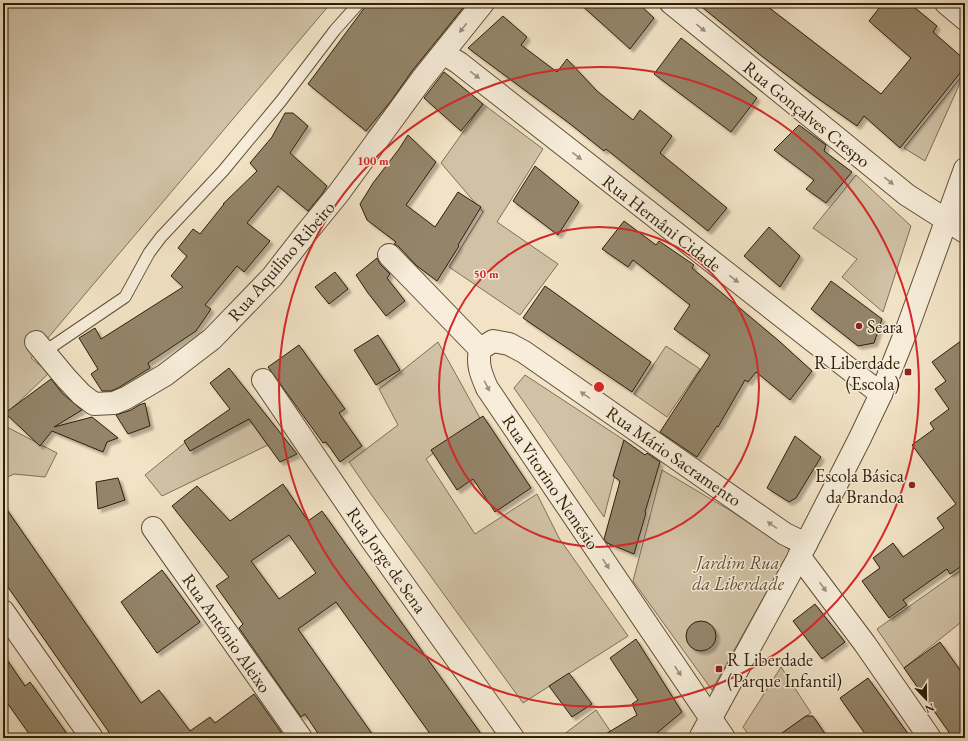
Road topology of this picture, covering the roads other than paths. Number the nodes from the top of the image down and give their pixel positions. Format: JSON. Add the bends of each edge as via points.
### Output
{"nodes":[{"id":1,"x":359,"y":3,"type":"edge"},
{"id":2,"x":483,"y":3,"type":"edge"},
{"id":3,"x":671,"y":3,"type":"edge"},
{"id":4,"x":946,"y":3,"type":"edge"},
{"id":5,"x":965,"y":19,"type":"edge"},
{"id":6,"x":443,"y":53,"type":"junction"},
{"id":7,"x":965,"y":169,"type":"edge"},
{"id":8,"x":946,"y":220,"type":"junction"},
{"id":9,"x":965,"y":232,"type":"edge"},
{"id":10,"x":389,"y":255,"type":"dead end"},
{"id":11,"x":40,"y":347,"type":"joint"},
{"id":12,"x":480,"y":349,"type":"junction"},
{"id":13,"x":263,"y":380,"type":"dead end"},
{"id":14,"x":881,"y":394,"type":"junction"},
{"id":15,"x":153,"y":528,"type":"dead end"},
{"id":16,"x":803,"y":550,"type":"junction"},
{"id":17,"x":3,"y":611,"type":"edge"},
{"id":18,"x":711,"y":719,"type":"junction"},
{"id":19,"x":92,"y":738,"type":"edge"},
{"id":20,"x":301,"y":738,"type":"edge"},
{"id":21,"x":513,"y":738,"type":"edge"},
{"id":22,"x":700,"y":738,"type":"edge"},
{"id":23,"x":724,"y":738,"type":"edge"},
{"id":24,"x":930,"y":738,"type":"edge"}],
"edges":[{"from":1,"to":11,"type":"lane","via":[[223,171],[149,252],[125,297]]},
{"from":2,"to":6,"type":"street","name":"Rua Aquilino Ribeiro","one_way":true},
{"from":3,"to":8,"type":"street","name":"Rua Gonçalves Crespo","one_way":true,"via":[[906,195]]},
{"from":4,"to":5,"type":"street"},
{"from":6,"to":11,"type":"street","name":"Rua Aquilino Ribeiro","via":[[338,194],[272,277],[212,339],[160,378],[114,403],[94,404],[81,394]]},
{"from":6,"to":14,"type":"street","name":"Rua Hernâni Cidade","one_way":true},
{"from":7,"to":8,"type":"street"},
{"from":8,"to":9,"type":"street","name":"Rua Gonçalves Crespo"},
{"from":8,"to":14,"type":"street"},
{"from":10,"to":12,"type":"street"},
{"from":16,"to":12,"type":"street","name":"Rua Mário Sacramento","one_way":true,"via":[[785,534],[524,352],[509,344],[493,341]]},
{"from":12,"to":18,"type":"street","name":"Rua Vitorino Nemésio","one_way":true,"via":[[479,367],[487,388]]},
{"from":13,"to":21,"type":"street","name":"Rua Jorge de Sena","via":[[371,539]]},
{"from":14,"to":16,"type":"street"},
{"from":15,"to":20,"type":"street","name":"Rua António Aleixo"},
{"from":16,"to":18,"type":"street"},
{"from":16,"to":24,"type":"street","one_way":true},
{"from":17,"to":19,"type":"street"},
{"from":18,"to":22,"type":"street"},
{"from":18,"to":23,"type":"street","name":"Rua Vitorino Nemésio"}]}
